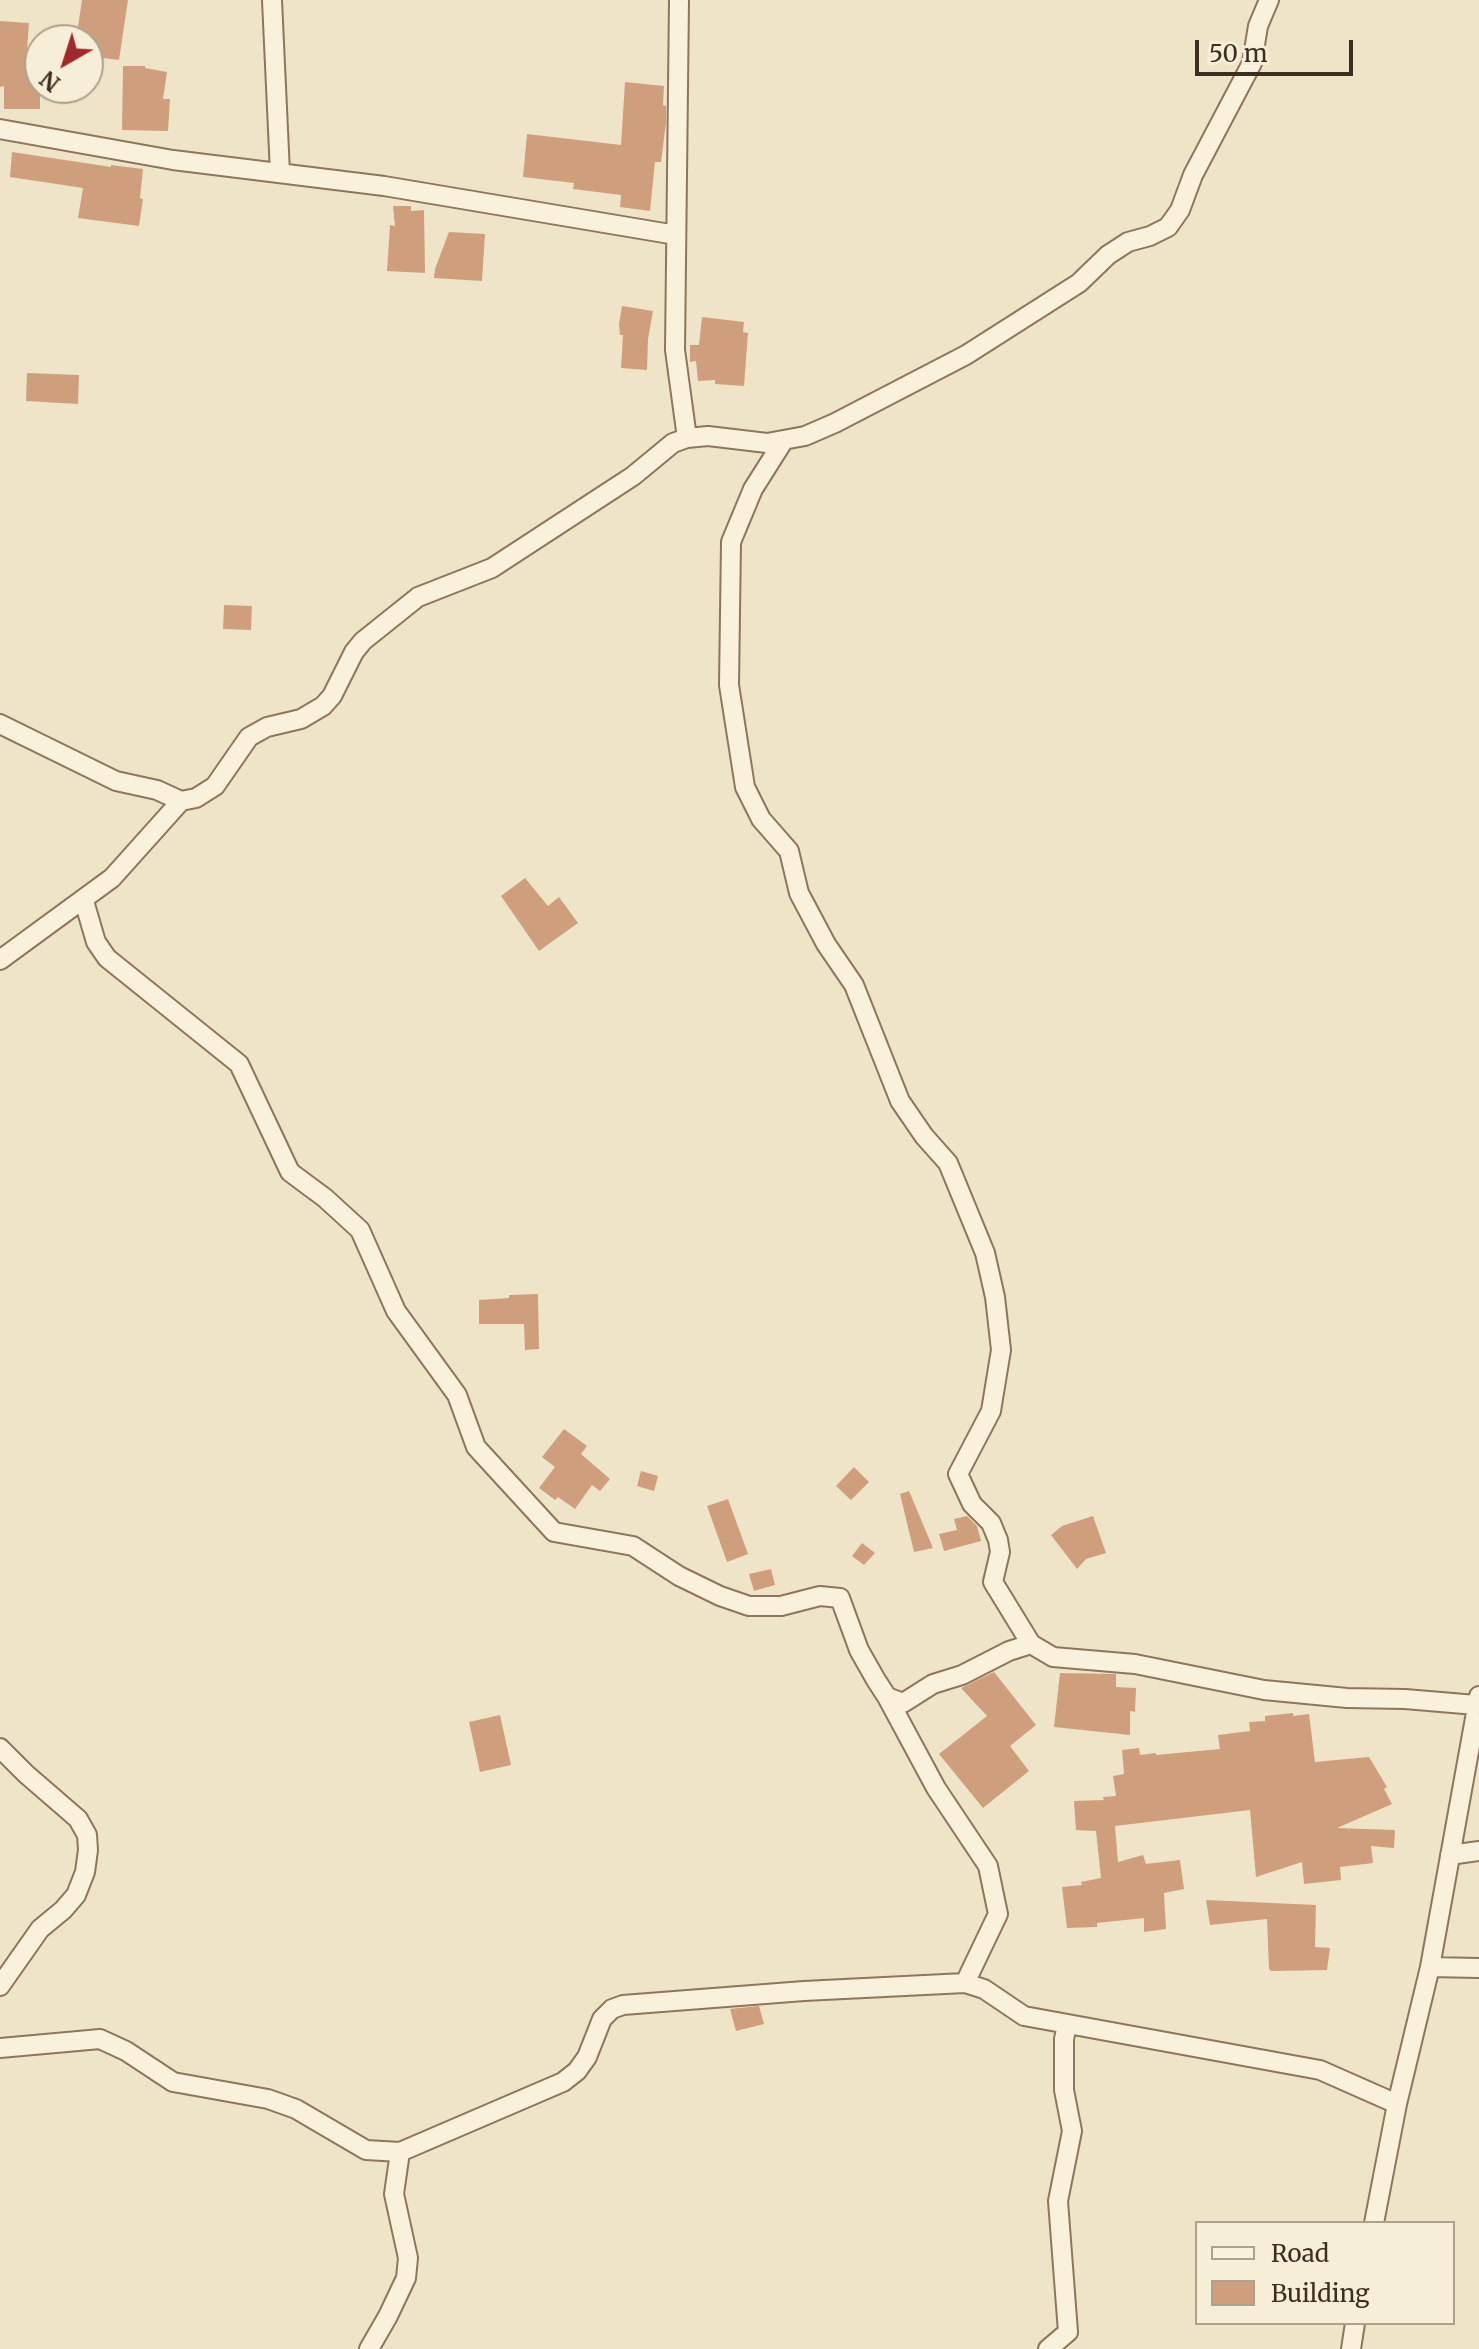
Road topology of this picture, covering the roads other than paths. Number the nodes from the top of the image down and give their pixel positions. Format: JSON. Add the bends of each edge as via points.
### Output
{"nodes":[{"id":1,"x":272,"y":0,"type":"edge"},
{"id":2,"x":679,"y":0,"type":"edge"},
{"id":3,"x":1269,"y":0,"type":"edge"},
{"id":4,"x":0,"y":129,"type":"edge"},
{"id":5,"x":280,"y":173,"type":"junction"},
{"id":6,"x":676,"y":235,"type":"junction"},
{"id":7,"x":687,"y":438,"type":"junction"},
{"id":8,"x":784,"y":440,"type":"junction"},
{"id":9,"x":0,"y":724,"type":"edge"},
{"id":10,"x":181,"y":801,"type":"junction"},
{"id":11,"x":84,"y":901,"type":"junction"},
{"id":12,"x":0,"y":960,"type":"edge"},
{"id":13,"x":1031,"y":1644,"type":"junction"},
{"id":14,"x":887,"y":1697,"type":"junction"},
{"id":15,"x":1478,"y":1700,"type":"edge"},
{"id":16,"x":0,"y":1748,"type":"edge"},
{"id":17,"x":1479,"y":1851,"type":"edge"},
{"id":18,"x":1450,"y":1855,"type":"junction"},
{"id":19,"x":1430,"y":1967,"type":"junction"},
{"id":20,"x":1479,"y":1968,"type":"edge"},
{"id":21,"x":965,"y":1983,"type":"junction"},
{"id":22,"x":0,"y":1986,"type":"edge"},
{"id":23,"x":1067,"y":2025,"type":"junction"},
{"id":24,"x":0,"y":2048,"type":"edge"},
{"id":25,"x":1397,"y":2104,"type":"junction"},
{"id":26,"x":400,"y":2152,"type":"junction"},
{"id":27,"x":1374,"y":2221,"type":"edge"},
{"id":28,"x":1355,"y":2325,"type":"edge"},
{"id":29,"x":369,"y":2349,"type":"edge"},
{"id":30,"x":1048,"y":2349,"type":"edge"},
{"id":31,"x":1351,"y":2349,"type":"edge"}],
"edges":[{"from":1,"to":5,"type":"street"},
{"from":2,"to":6,"type":"street"},
{"from":3,"to":8,"type":"street","via":[[1252,63],[1168,227],[1128,242],[1069,290],[966,355],[835,423]]},
{"from":4,"to":5,"type":"street"},
{"from":5,"to":6,"type":"street"},
{"from":6,"to":7,"type":"street","via":[[675,350]]},
{"from":7,"to":8,"type":"street"},
{"from":7,"to":10,"type":"street","via":[[492,568],[418,597],[363,641],[323,706],[249,737],[215,786]]},
{"from":8,"to":13,"type":"street","via":[[753,489],[731,542],[729,685],[745,787],[761,819],[789,851],[799,893],[854,985],[900,1101],[948,1163],[985,1253],[1001,1350],[991,1411],[958,1474],[972,1504],[991,1523],[1000,1552],[993,1582]]},
{"from":9,"to":10,"type":"street","via":[[116,781]]},
{"from":10,"to":11,"type":"street","via":[[112,878]]},
{"from":11,"to":12,"type":"street"},
{"from":11,"to":14,"type":"street","via":[[96,942],[107,958],[239,1064],[290,1172],[360,1230],[396,1311],[457,1395],[476,1447],[554,1532],[633,1546],[706,1590],[749,1606],[840,1598],[859,1650]]},
{"from":13,"to":14,"type":"street","via":[[933,1684],[903,1703]]},
{"from":13,"to":15,"type":"street","via":[[1053,1657],[1135,1664],[1264,1690],[1347,1698]]},
{"from":14,"to":21,"type":"street","via":[[936,1788],[988,1866],[998,1914]]},
{"from":15,"to":18,"type":"street"},
{"from":16,"to":22,"type":"street","via":[[78,1819],[88,1850],[76,1895],[40,1929]]},
{"from":17,"to":18,"type":"street"},
{"from":18,"to":19,"type":"street"},
{"from":19,"to":20,"type":"street"},
{"from":19,"to":25,"type":"street"},
{"from":21,"to":23,"type":"street","via":[[984,1989],[1024,2016]]},
{"from":21,"to":26,"type":"street","via":[[623,2005],[602,2019],[587,2057],[563,2082]]},
{"from":23,"to":25,"type":"street","via":[[1320,2070]]},
{"from":23,"to":30,"type":"street","via":[[1064,2090],[1072,2131],[1058,2201],[1068,2332]]},
{"from":24,"to":26,"type":"street","via":[[100,2039],[173,2082],[268,2099],[296,2109],[366,2150]]},
{"from":25,"to":27,"type":"street"},
{"from":26,"to":29,"type":"street","via":[[394,2194],[408,2258],[406,2278]]},
{"from":28,"to":31,"type":"street"}]}
